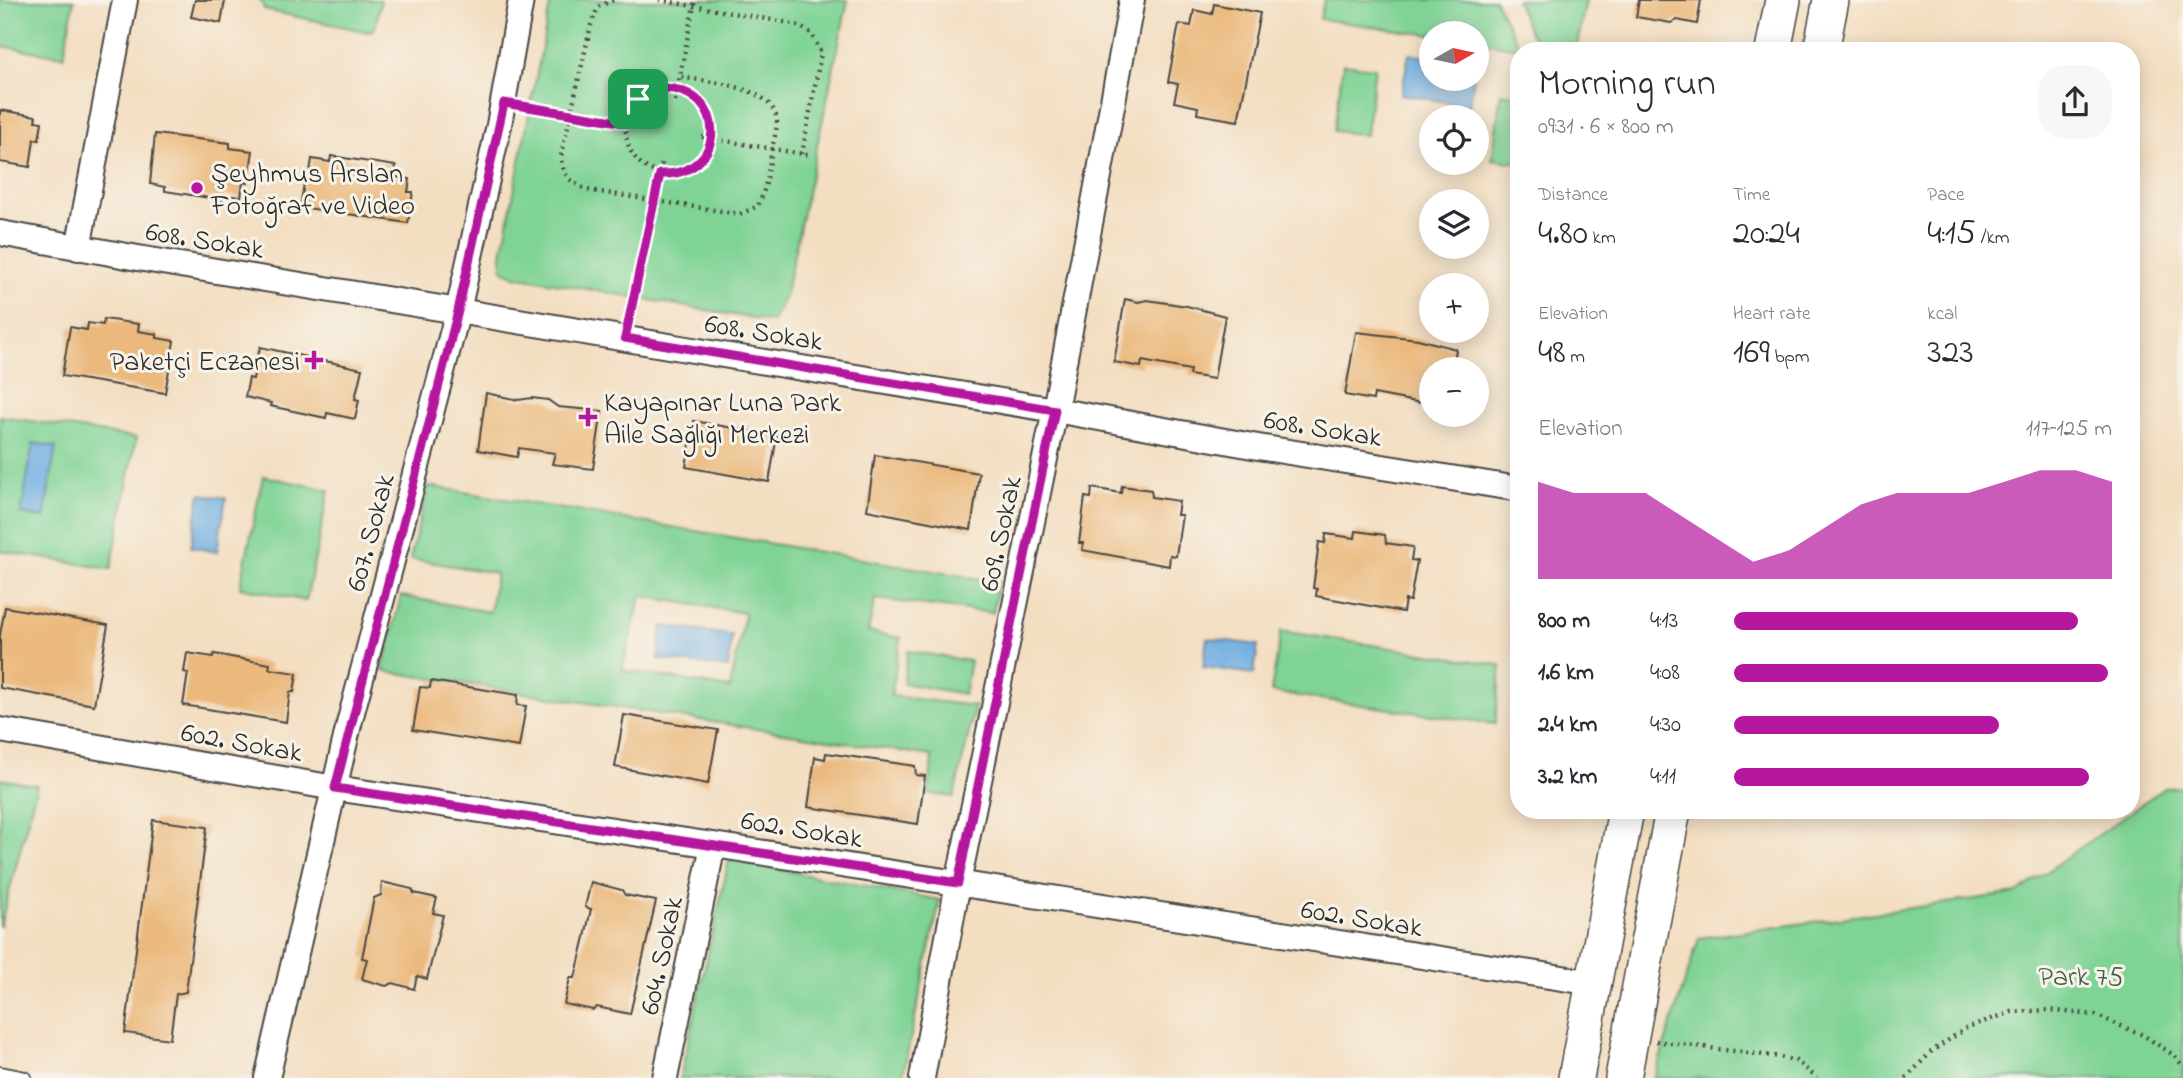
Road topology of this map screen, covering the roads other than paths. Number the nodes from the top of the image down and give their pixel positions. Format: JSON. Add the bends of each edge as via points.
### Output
{"nodes":[{"id":1,"x":125,"y":0,"type":"edge"},
{"id":2,"x":521,"y":0,"type":"edge"},
{"id":3,"x":1132,"y":0,"type":"edge"},
{"id":4,"x":1783,"y":0,"type":"edge"},
{"id":5,"x":1831,"y":0,"type":"edge"},
{"id":6,"x":1775,"y":42,"type":"edge"},
{"id":7,"x":1823,"y":42,"type":"edge"},
{"id":8,"x":0,"y":233,"type":"edge"},
{"id":9,"x":78,"y":248,"type":"junction"},
{"id":10,"x":458,"y":311,"type":"junction"},
{"id":11,"x":1055,"y":410,"type":"junction"},
{"id":12,"x":1510,"y":488,"type":"edge"},
{"id":13,"x":0,"y":730,"type":"edge"},
{"id":14,"x":335,"y":788,"type":"junction"},
{"id":15,"x":1624,"y":819,"type":"edge"},
{"id":16,"x":1671,"y":819,"type":"edge"},
{"id":17,"x":713,"y":845,"type":"junction"},
{"id":18,"x":958,"y":883,"type":"junction"},
{"id":19,"x":1594,"y":983,"type":"junction"},
{"id":20,"x":0,"y":1073,"type":"edge"},
{"id":21,"x":25,"y":1078,"type":"edge"},
{"id":22,"x":267,"y":1078,"type":"edge"},
{"id":23,"x":665,"y":1078,"type":"edge"},
{"id":24,"x":922,"y":1078,"type":"edge"},
{"id":25,"x":1576,"y":1078,"type":"edge"},
{"id":26,"x":1623,"y":1078,"type":"edge"}],
"edges":[{"from":1,"to":9,"type":"street"},
{"from":2,"to":10,"type":"street","name":"607. Sokak","via":[[504,103]]},
{"from":3,"to":11,"type":"street","name":"609. Sokak"},
{"from":4,"to":6,"type":"main road"},
{"from":5,"to":7,"type":"main road"},
{"from":8,"to":9,"type":"street","name":"608. Sokak"},
{"from":9,"to":10,"type":"street","name":"608. Sokak"},
{"from":10,"to":11,"type":"street","name":"608. Sokak"},
{"from":10,"to":14,"type":"street","name":"607. Sokak"},
{"from":11,"to":12,"type":"street","name":"608. Sokak"},
{"from":11,"to":18,"type":"street","name":"609. Sokak"},
{"from":13,"to":14,"type":"street","name":"602. Sokak"},
{"from":14,"to":17,"type":"street","name":"602. Sokak"},
{"from":14,"to":22,"type":"street","name":"607. Sokak"},
{"from":15,"to":19,"type":"main road"},
{"from":16,"to":26,"type":"main road"},
{"from":17,"to":18,"type":"street","name":"602. Sokak"},
{"from":17,"to":23,"type":"street","name":"604. Sokak"},
{"from":18,"to":19,"type":"street","name":"602. Sokak"},
{"from":18,"to":24,"type":"street","name":"609. Sokak"},
{"from":19,"to":25,"type":"main road"},
{"from":20,"to":21,"type":"lane"}]}
